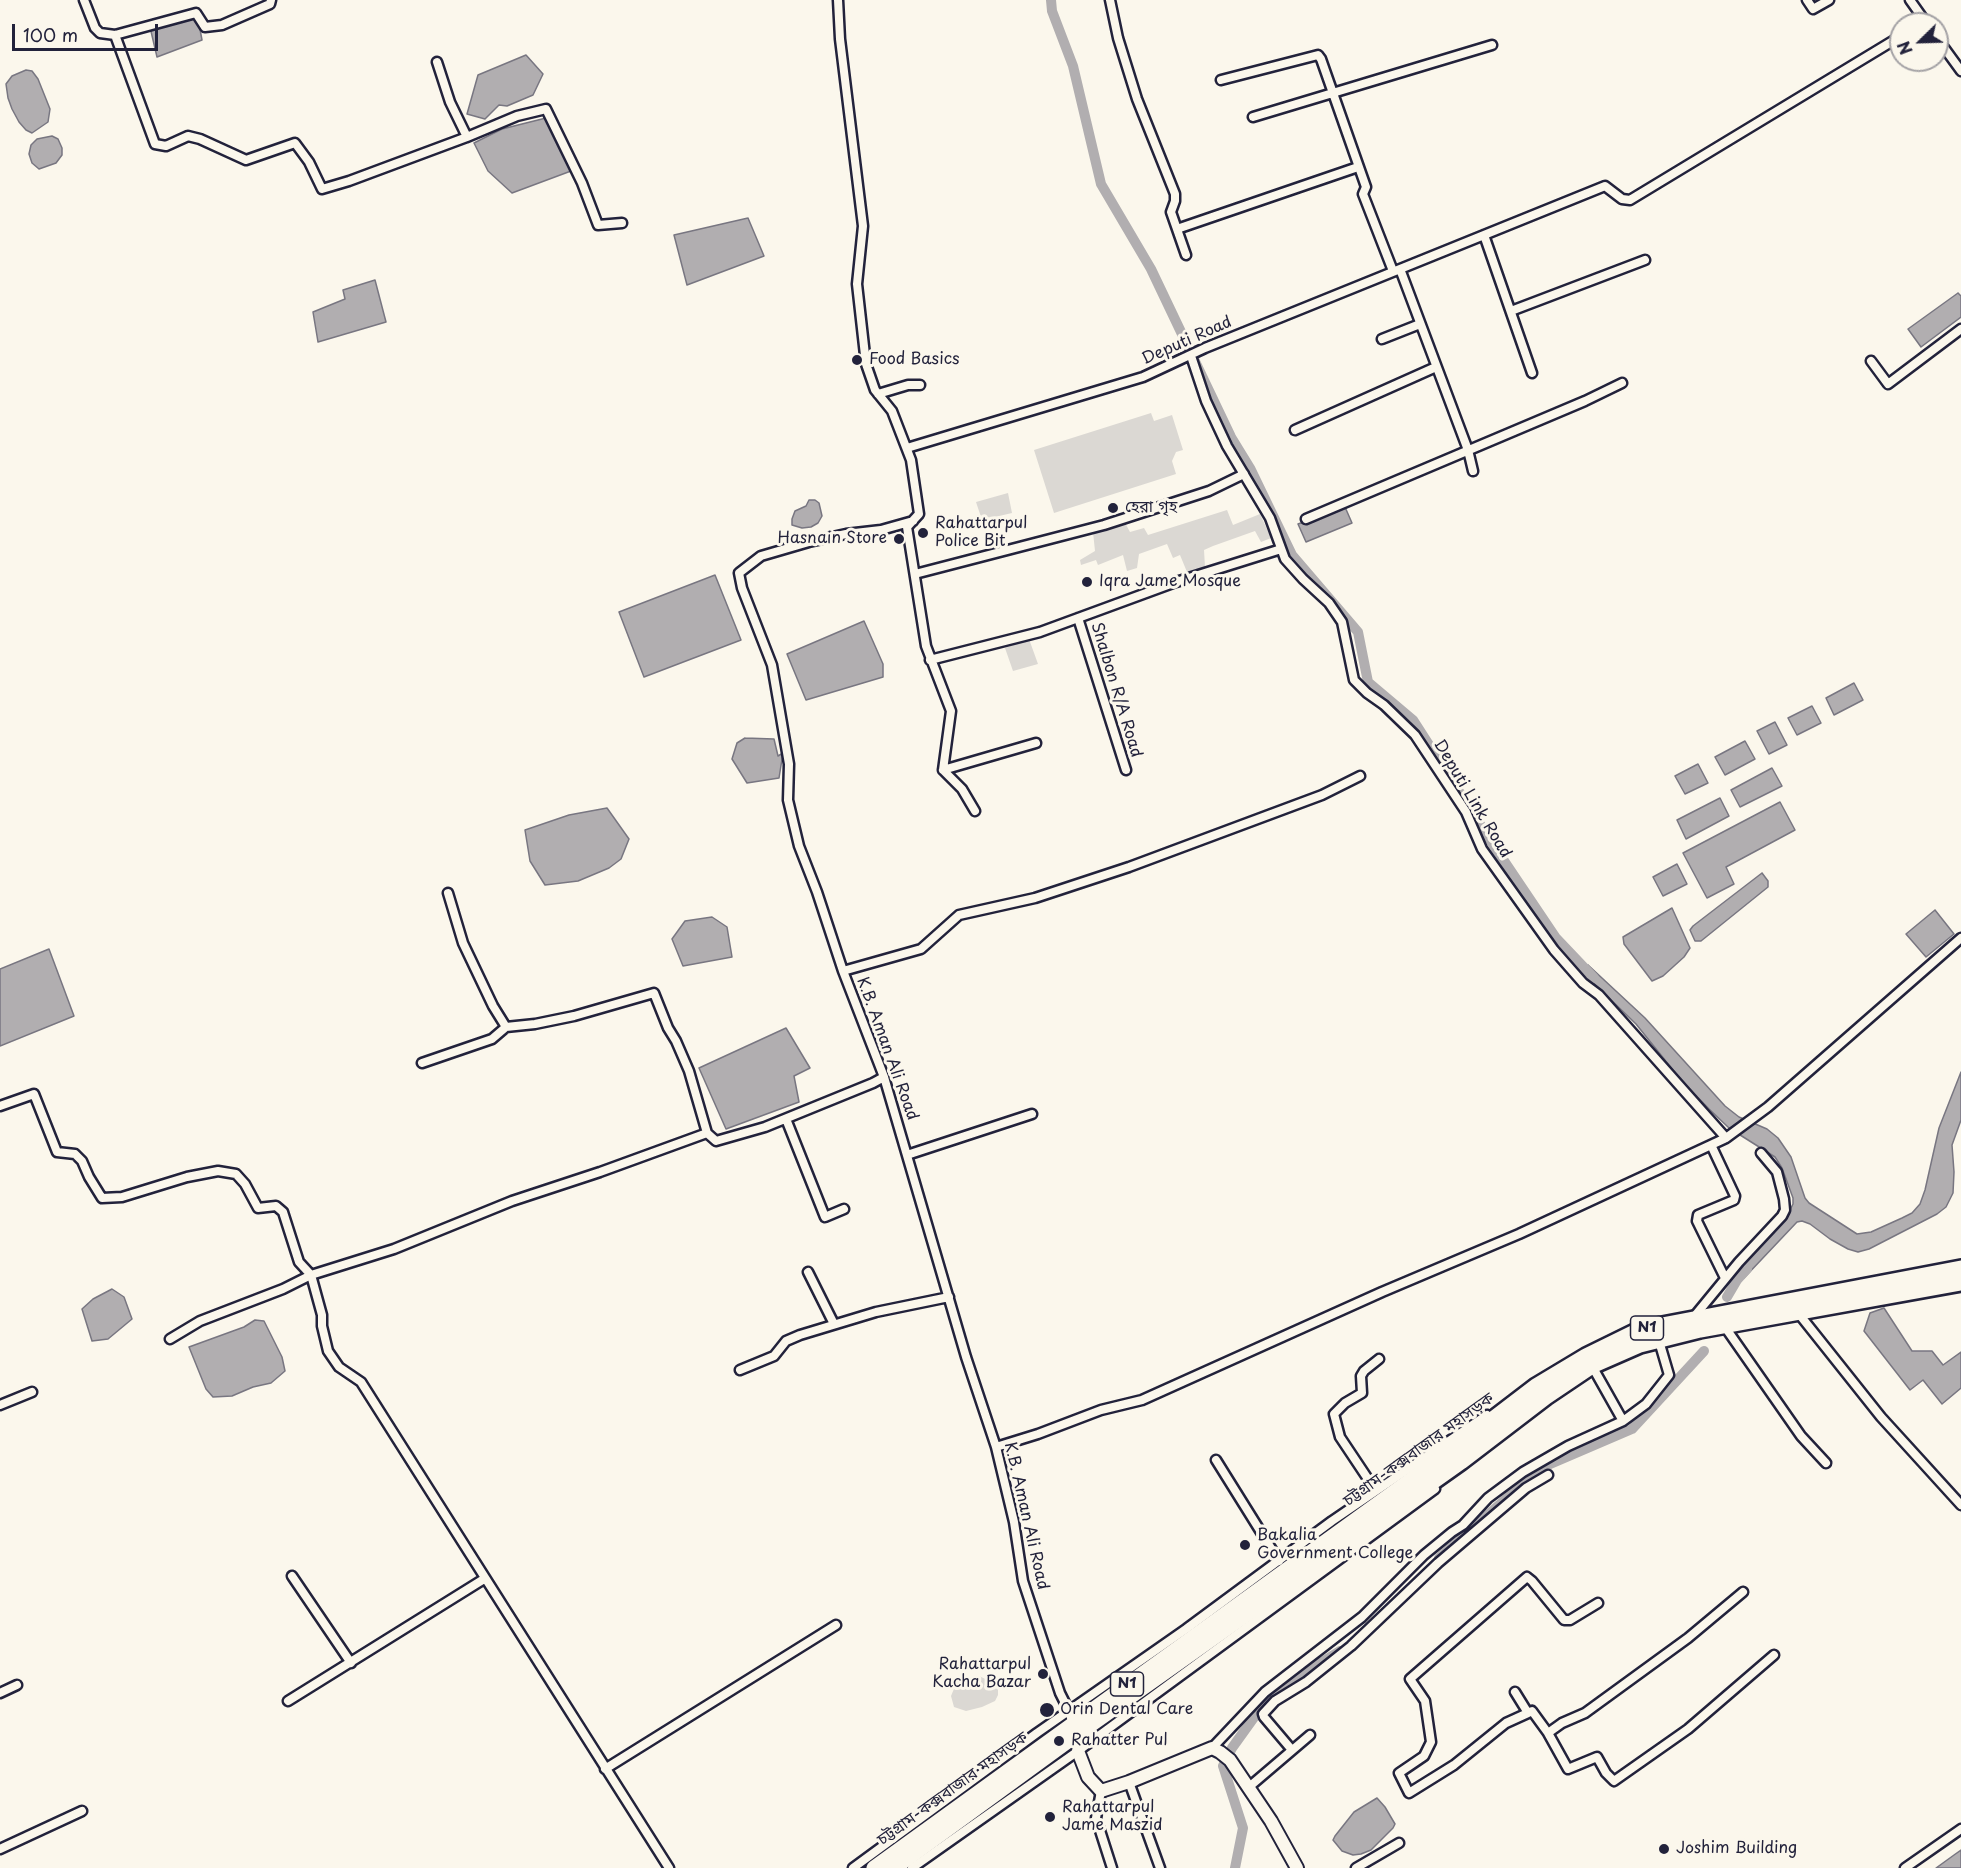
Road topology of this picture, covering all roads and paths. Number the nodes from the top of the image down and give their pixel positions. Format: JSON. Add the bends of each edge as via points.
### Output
{"nodes":[{"id":1,"x":84,"y":0,"type":"edge"},
{"id":2,"x":271,"y":0,"type":"edge"},
{"id":3,"x":838,"y":0,"type":"edge"},
{"id":4,"x":1110,"y":0,"type":"edge"},
{"id":5,"x":1807,"y":0,"type":"edge"},
{"id":6,"x":1829,"y":0,"type":"edge"},
{"id":7,"x":115,"y":35,"type":"junction"},
{"id":8,"x":1889,"y":43,"type":"edge"},
{"id":9,"x":1492,"y":45,"type":"dead end"},
{"id":10,"x":1949,"y":54,"type":"edge"},
{"id":11,"x":437,"y":63,"type":"dead end"},
{"id":12,"x":1961,"y":71,"type":"edge"},
{"id":13,"x":1221,"y":80,"type":"dead end"},
{"id":14,"x":1331,"y":93,"type":"junction"},
{"id":15,"x":1252,"y":117,"type":"dead end"},
{"id":16,"x":467,"y":137,"type":"junction"},
{"id":17,"x":1358,"y":167,"type":"junction"},
{"id":18,"x":622,"y":223,"type":"dead end"},
{"id":19,"x":1177,"y":229,"type":"junction"},
{"id":20,"x":1485,"y":235,"type":"junction"},
{"id":21,"x":1186,"y":255,"type":"dead end"},
{"id":22,"x":1646,"y":261,"type":"dead end"},
{"id":23,"x":1396,"y":270,"type":"junction"},
{"id":24,"x":1511,"y":311,"type":"junction"},
{"id":25,"x":1420,"y":324,"type":"junction"},
{"id":26,"x":1961,"y":329,"type":"edge"},
{"id":27,"x":1382,"y":339,"type":"dead end"},
{"id":28,"x":1191,"y":356,"type":"junction"},
{"id":29,"x":1871,"y":360,"type":"dead end"},
{"id":30,"x":1436,"y":367,"type":"junction"},
{"id":31,"x":1532,"y":373,"type":"dead end"},
{"id":32,"x":1622,"y":383,"type":"dead end"},
{"id":33,"x":920,"y":385,"type":"dead end"},
{"id":34,"x":878,"y":394,"type":"junction"},
{"id":35,"x":1294,"y":430,"type":"dead end"},
{"id":36,"x":907,"y":448,"type":"junction"},
{"id":37,"x":1468,"y":450,"type":"junction"},
{"id":38,"x":1473,"y":471,"type":"dead end"},
{"id":39,"x":1244,"y":474,"type":"junction"},
{"id":40,"x":1306,"y":519,"type":"dead end"},
{"id":41,"x":913,"y":521,"type":"junction"},
{"id":42,"x":1278,"y":550,"type":"dead end"},
{"id":43,"x":915,"y":574,"type":"junction"},
{"id":44,"x":1078,"y":618,"type":"junction"},
{"id":45,"x":930,"y":660,"type":"junction"},
{"id":46,"x":1036,"y":743,"type":"dead end"},
{"id":47,"x":943,"y":770,"type":"junction"},
{"id":48,"x":1126,"y":770,"type":"dead end"},
{"id":49,"x":1360,"y":776,"type":"dead end"},
{"id":50,"x":975,"y":810,"type":"dead end"},
{"id":51,"x":448,"y":893,"type":"dead end"},
{"id":52,"x":1961,"y":939,"type":"edge"},
{"id":53,"x":843,"y":971,"type":"junction"},
{"id":54,"x":506,"y":1026,"type":"junction"},
{"id":55,"x":422,"y":1063,"type":"dead end"},
{"id":56,"x":884,"y":1077,"type":"junction"},
{"id":57,"x":0,"y":1106,"type":"edge"},
{"id":58,"x":1032,"y":1114,"type":"dead end"},
{"id":59,"x":786,"y":1119,"type":"junction"},
{"id":60,"x":707,"y":1132,"type":"junction"},
{"id":61,"x":1730,"y":1135,"type":"junction"},
{"id":62,"x":1711,"y":1146,"type":"junction"},
{"id":63,"x":1761,"y":1153,"type":"dead end"},
{"id":64,"x":908,"y":1155,"type":"junction"},
{"id":65,"x":844,"y":1209,"type":"dead end"},
{"id":66,"x":1961,"y":1268,"type":"edge"},
{"id":67,"x":808,"y":1272,"type":"dead end"},
{"id":68,"x":311,"y":1275,"type":"junction"},
{"id":69,"x":1725,"y":1278,"type":"junction"},
{"id":70,"x":1961,"y":1283,"type":"edge"},
{"id":71,"x":949,"y":1297,"type":"junction"},
{"id":72,"x":1799,"y":1314,"type":"junction"},
{"id":73,"x":1693,"y":1318,"type":"junction"},
{"id":74,"x":834,"y":1324,"type":"junction"},
{"id":75,"x":1725,"y":1327,"type":"junction"},
{"id":76,"x":170,"y":1339,"type":"dead end"},
{"id":77,"x":1659,"y":1341,"type":"junction"},
{"id":78,"x":1379,"y":1359,"type":"dead end"},
{"id":79,"x":1592,"y":1366,"type":"junction"},
{"id":80,"x":740,"y":1370,"type":"dead end"},
{"id":81,"x":32,"y":1392,"type":"dead end"},
{"id":82,"x":0,"y":1405,"type":"edge"},
{"id":83,"x":1514,"y":1410,"type":"junction"},
{"id":84,"x":1623,"y":1421,"type":"junction"},
{"id":85,"x":996,"y":1447,"type":"junction"},
{"id":86,"x":1216,"y":1460,"type":"dead end"},
{"id":87,"x":1826,"y":1463,"type":"dead end"},
{"id":88,"x":1441,"y":1475,"type":"junction"},
{"id":89,"x":1548,"y":1475,"type":"dead end"},
{"id":90,"x":1376,"y":1491,"type":"junction"},
{"id":91,"x":1961,"y":1505,"type":"edge"},
{"id":92,"x":1279,"y":1561,"type":"junction"},
{"id":93,"x":292,"y":1576,"type":"dead end"},
{"id":94,"x":484,"y":1579,"type":"junction"},
{"id":95,"x":1743,"y":1592,"type":"dead end"},
{"id":96,"x":1598,"y":1603,"type":"dead end"},
{"id":97,"x":836,"y":1625,"type":"dead end"},
{"id":98,"x":1774,"y":1655,"type":"dead end"},
{"id":99,"x":351,"y":1663,"type":"junction"},
{"id":100,"x":17,"y":1685,"type":"dead end"},
{"id":101,"x":1515,"y":1692,"type":"dead end"},
{"id":102,"x":0,"y":1693,"type":"edge"},
{"id":103,"x":288,"y":1701,"type":"dead end"},
{"id":104,"x":1528,"y":1713,"type":"junction"},
{"id":105,"x":1070,"y":1715,"type":"junction"},
{"id":106,"x":1548,"y":1733,"type":"junction"},
{"id":107,"x":1310,"y":1735,"type":"dead end"},
{"id":108,"x":1077,"y":1747,"type":"junction"},
{"id":109,"x":1216,"y":1750,"type":"junction"},
{"id":110,"x":1292,"y":1750,"type":"junction"},
{"id":111,"x":605,"y":1768,"type":"junction"},
{"id":112,"x":1129,"y":1782,"type":"junction"},
{"id":113,"x":1249,"y":1787,"type":"junction"},
{"id":114,"x":1101,"y":1791,"type":"junction"},
{"id":115,"x":82,"y":1811,"type":"dead end"},
{"id":116,"x":1961,"y":1829,"type":"edge"},
{"id":117,"x":1399,"y":1844,"type":"dead end"},
{"id":118,"x":0,"y":1849,"type":"edge"},
{"id":119,"x":669,"y":1868,"type":"edge"},
{"id":120,"x":853,"y":1868,"type":"edge"},
{"id":121,"x":874,"y":1868,"type":"edge"},
{"id":122,"x":894,"y":1868,"type":"edge"},
{"id":123,"x":912,"y":1868,"type":"edge"},
{"id":124,"x":1112,"y":1868,"type":"edge"},
{"id":125,"x":1160,"y":1868,"type":"edge"},
{"id":126,"x":1297,"y":1868,"type":"edge"},
{"id":127,"x":1356,"y":1868,"type":"edge"},
{"id":128,"x":1905,"y":1868,"type":"edge"}],
"edges":[{"from":1,"to":7,"type":"street","via":[[95,28],[100,33]]},
{"from":2,"to":7,"type":"street","via":[[270,4],[222,25],[205,27],[196,13]]},
{"from":3,"to":34,"type":"street","via":[[863,226],[857,268],[860,317],[866,364]]},
{"from":4,"to":19,"type":"street","via":[[1137,99],[1175,194],[1171,212]]},
{"from":5,"to":6,"type":"street","via":[[1813,9]]},
{"from":7,"to":16,"type":"street","via":[[155,144],[166,146],[188,136],[246,159],[295,143],[322,189]]},
{"from":8,"to":20,"type":"street","name":"Deputi Road","via":[[1630,200],[1622,199],[1605,186]]},
{"from":9,"to":14,"type":"street"},
{"from":10,"to":12,"type":"street"},
{"from":11,"to":16,"type":"street"},
{"from":13,"to":14,"type":"street","via":[[1318,55]]},
{"from":14,"to":15,"type":"street"},
{"from":14,"to":17,"type":"street"},
{"from":16,"to":18,"type":"street","via":[[517,116],[546,109],[598,225]]},
{"from":17,"to":19,"type":"street"},
{"from":17,"to":23,"type":"street","via":[[1366,187],[1362,193]]},
{"from":19,"to":21,"type":"street"},
{"from":20,"to":23,"type":"street","name":"Deputi Road"},
{"from":20,"to":24,"type":"street"},
{"from":22,"to":24,"type":"street"},
{"from":23,"to":25,"type":"street"},
{"from":23,"to":28,"type":"street","name":"Deputi Road"},
{"from":24,"to":31,"type":"street"},
{"from":25,"to":27,"type":"street"},
{"from":25,"to":30,"type":"street"},
{"from":26,"to":29,"type":"street","via":[[1888,384]]},
{"from":28,"to":36,"type":"street","name":"Deputi Road","via":[[1143,377]]},
{"from":28,"to":39,"type":"street","name":"Deputi Link Road","via":[[1206,401]]},
{"from":30,"to":35,"type":"street"},
{"from":30,"to":37,"type":"street"},
{"from":32,"to":37,"type":"street"},
{"from":33,"to":34,"type":"street"},
{"from":34,"to":36,"type":"street","via":[[892,411]]},
{"from":36,"to":41,"type":"street","via":[[918,498],[919,514]]},
{"from":37,"to":38,"type":"street"},
{"from":37,"to":40,"type":"street"},
{"from":39,"to":43,"type":"street","via":[[1193,497],[1084,531]]},
{"from":39,"to":61,"type":"street","name":"Deputi Link Road","via":[[1270,518],[1286,559],[1342,622],[1354,680],[1415,735],[1466,812],[1482,849],[1554,950]]},
{"from":41,"to":43,"type":"street","via":[[907,527]]},
{"from":41,"to":53,"type":"street","name":"K.B. Aman Ali Road","via":[[761,556],[739,573],[772,665],[789,764],[788,800],[799,846]]},
{"from":42,"to":44,"type":"street"},
{"from":43,"to":45,"type":"street"},
{"from":44,"to":45,"type":"street","via":[[1040,632]]},
{"from":44,"to":48,"type":"street","name":"Shalbon R/A Road"},
{"from":45,"to":47,"type":"street","via":[[951,711]]},
{"from":46,"to":47,"type":"street"},
{"from":47,"to":50,"type":"street"},
{"from":49,"to":53,"type":"street","via":[[1322,795],[1130,867],[1035,898],[959,915],[921,949]]},
{"from":51,"to":54,"type":"street","via":[[463,943]]},
{"from":52,"to":61,"type":"street","via":[[1768,1107]]},
{"from":53,"to":56,"type":"street","name":"K.B. Aman Ali Road"},
{"from":54,"to":55,"type":"street","via":[[492,1039]]},
{"from":54,"to":60,"type":"street","via":[[574,1016],[654,993],[688,1071]]},
{"from":56,"to":59,"type":"street"},
{"from":56,"to":64,"type":"street","name":"K.B. Aman Ali Road"},
{"from":57,"to":68,"type":"street","via":[[34,1094],[57,1152],[75,1154],[82,1161],[102,1198],[123,1197],[218,1171],[236,1174],[258,1208],[276,1206],[283,1212],[299,1262]]},
{"from":58,"to":64,"type":"street"},
{"from":59,"to":60,"type":"street","via":[[716,1141]]},
{"from":59,"to":65,"type":"street","via":[[825,1217]]},
{"from":60,"to":68,"type":"street","via":[[512,1201],[394,1249]]},
{"from":61,"to":62,"type":"street"},
{"from":62,"to":69,"type":"street","via":[[1735,1196],[1734,1200],[1698,1215],[1697,1221]]},
{"from":62,"to":85,"type":"street","via":[[1142,1400],[1101,1410]]},
{"from":63,"to":69,"type":"street","via":[[1777,1172],[1785,1210]]},
{"from":64,"to":71,"type":"street","name":"K.B. Aman Ali Road"},
{"from":66,"to":73,"type":"highway","name":"চট্টগ্রাম-কক্সবাজার মহাসড়ক","number":"N1"},
{"from":67,"to":74,"type":"street"},
{"from":68,"to":76,"type":"street","via":[[200,1321]]},
{"from":68,"to":94,"type":"street","via":[[328,1351],[339,1367],[361,1382]]},
{"from":69,"to":73,"type":"street"},
{"from":70,"to":72,"type":"highway","name":"চট্টগ্রাম-কক্সবাজার মহাসড়ক","number":"N1"},
{"from":71,"to":74,"type":"street"},
{"from":71,"to":85,"type":"street","name":"K.B. Aman Ali Road"},
{"from":72,"to":75,"type":"highway","name":"চট্টগ্রাম-কক্সবাজার মহাসড়ক","number":"N1"},
{"from":72,"to":91,"type":"street","via":[[1881,1417]]},
{"from":73,"to":83,"type":"highway","name":"চট্টগ্রাম-কক্সবাজার মহাসড়ক","number":"N1","via":[[1641,1329],[1595,1351],[1536,1386]]},
{"from":74,"to":80,"type":"street","via":[[786,1341],[774,1356]]},
{"from":75,"to":77,"type":"highway","name":"চট্টগ্রাম-কক্সবাজার মহাসড়ক","number":"N1"},
{"from":75,"to":87,"type":"street","via":[[1801,1436]]},
{"from":77,"to":79,"type":"highway","name":"চট্টগ্রাম-কক্সবাজার মহাসড়ক","number":"N1"},
{"from":77,"to":84,"type":"street","via":[[1669,1375],[1646,1404]]},
{"from":78,"to":90,"type":"street","via":[[1361,1376],[1362,1393],[1334,1414],[1340,1437]]},
{"from":79,"to":83,"type":"highway","name":"চট্টগ্রাম-কক্সবাজার মহাসড়ক","number":"N1"},
{"from":79,"to":84,"type":"street"},
{"from":81,"to":82,"type":"street"},
{"from":83,"to":88,"type":"highway","name":"চট্টগ্রাম-কক্সবাজার মহাসড়ক","number":"N1"},
{"from":83,"to":90,"type":"street","via":[[1495,1409]]},
{"from":83,"to":121,"type":"highway","name":"চট্টগ্রাম-কক্সবাজার মহাসড়ক","number":"N1"},
{"from":84,"to":109,"type":"street","via":[[1568,1446],[1488,1498],[1362,1617],[1265,1692]]},
{"from":85,"to":105,"type":"street","name":"K.B. Aman Ali Road","via":[[1023,1581]]},
{"from":86,"to":92,"type":"street"},
{"from":88,"to":108,"type":"street","via":[[1434,1490]]},
{"from":88,"to":122,"type":"highway","name":"চট্টগ্রাম-কক্সবাজার মহাসড়ক","number":"N1"},
{"from":89,"to":110,"type":"street","via":[[1526,1488],[1438,1563],[1351,1646],[1275,1701],[1264,1717]]},
{"from":90,"to":92,"type":"street"},
{"from":92,"to":105,"type":"street"},
{"from":93,"to":99,"type":"street"},
{"from":94,"to":99,"type":"street"},
{"from":94,"to":111,"type":"street"},
{"from":95,"to":106,"type":"street","via":[[1595,1707]]},
{"from":96,"to":104,"type":"street","via":[[1564,1620],[1527,1577],[1410,1679],[1425,1701],[1431,1742],[1424,1756],[1399,1773],[1409,1793],[1454,1765],[1506,1722]]},
{"from":97,"to":111,"type":"street"},
{"from":98,"to":106,"type":"street","via":[[1688,1729],[1614,1781],[1597,1757],[1568,1769]]},
{"from":99,"to":103,"type":"street"},
{"from":100,"to":102,"type":"street"},
{"from":101,"to":104,"type":"street"},
{"from":104,"to":106,"type":"street","via":[[1532,1711]]},
{"from":105,"to":120,"type":"street"},
{"from":107,"to":110,"type":"street"},
{"from":108,"to":114,"type":"street","via":[[1088,1777]]},
{"from":108,"to":123,"type":"street"},
{"from":109,"to":112,"type":"street"},
{"from":109,"to":113,"type":"street","via":[[1230,1760]]},
{"from":110,"to":113,"type":"street"},
{"from":111,"to":119,"type":"street"},
{"from":112,"to":114,"type":"street"},
{"from":112,"to":125,"type":"street"},
{"from":113,"to":126,"type":"street"},
{"from":114,"to":124,"type":"street","via":[[1096,1818]]},
{"from":115,"to":118,"type":"street"},
{"from":116,"to":128,"type":"street"},
{"from":117,"to":127,"type":"street"}]}
